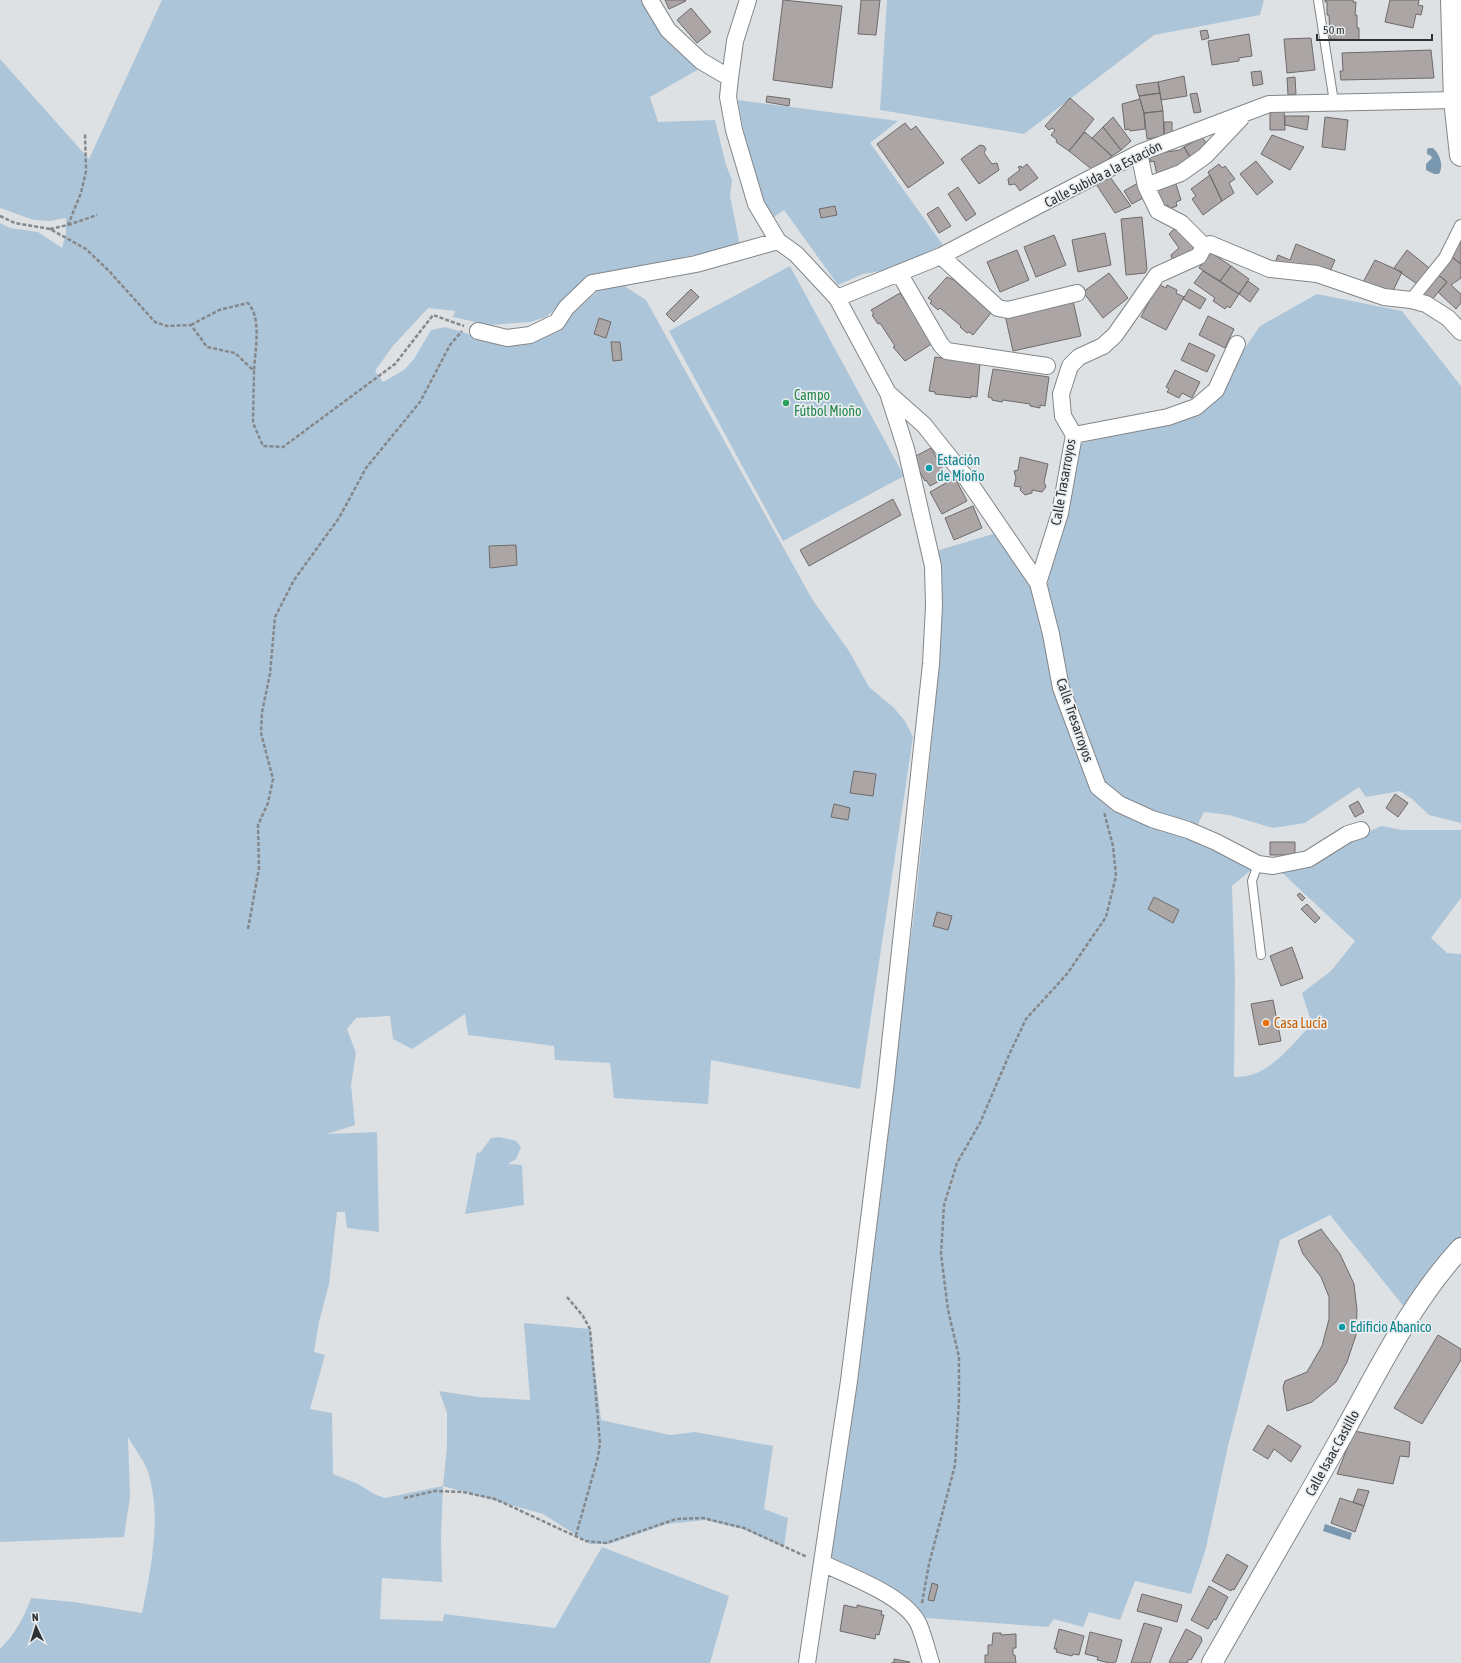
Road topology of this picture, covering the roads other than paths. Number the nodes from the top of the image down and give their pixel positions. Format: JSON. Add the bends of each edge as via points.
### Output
{"nodes":[{"id":1,"x":650,"y":0,"type":"edge"},
{"id":2,"x":748,"y":0,"type":"edge"},
{"id":3,"x":1318,"y":0,"type":"edge"},
{"id":4,"x":1452,"y":0,"type":"edge"},
{"id":5,"x":730,"y":78,"type":"junction"},
{"id":6,"x":1457,"y":88,"type":"edge"},
{"id":7,"x":1334,"y":102,"type":"junction"},
{"id":8,"x":1244,"y":116,"type":"junction"},
{"id":9,"x":1139,"y":153,"type":"junction"},
{"id":10,"x":1461,"y":155,"type":"edge"},
{"id":11,"x":1146,"y":186,"type":"junction"},
{"id":12,"x":1461,"y":226,"type":"edge"},
{"id":13,"x":778,"y":241,"type":"junction"},
{"id":14,"x":1204,"y":246,"type":"junction"},
{"id":15,"x":941,"y":256,"type":"junction"},
{"id":16,"x":900,"y":273,"type":"junction"},
{"id":17,"x":1077,"y":293,"type":"dead end"},
{"id":18,"x":837,"y":298,"type":"junction"},
{"id":19,"x":1411,"y":300,"type":"junction"},
{"id":20,"x":478,"y":331,"type":"dead end"},
{"id":21,"x":1461,"y":332,"type":"edge"},
{"id":22,"x":1237,"y":344,"type":"dead end"},
{"id":23,"x":1047,"y":366,"type":"dead end"},
{"id":24,"x":888,"y":394,"type":"junction"},
{"id":25,"x":1074,"y":435,"type":"junction"},
{"id":26,"x":1038,"y":583,"type":"junction"},
{"id":27,"x":1361,"y":830,"type":"dead end"},
{"id":28,"x":1258,"y":864,"type":"junction"},
{"id":29,"x":1261,"y":955,"type":"dead end"},
{"id":30,"x":1461,"y":1248,"type":"edge"},
{"id":31,"x":822,"y":1563,"type":"junction"},
{"id":32,"x":807,"y":1663,"type":"edge"},
{"id":33,"x":931,"y":1663,"type":"edge"},
{"id":34,"x":1212,"y":1663,"type":"edge"}],
"edges":[{"from":1,"to":5,"type":"street","via":[[668,30],[700,61]]},
{"from":2,"to":5,"type":"street","via":[[735,41]]},
{"from":3,"to":7,"type":"lane"},
{"from":4,"to":6,"type":"highway"},
{"from":5,"to":13,"type":"street","via":[[728,97],[734,130],[756,204]]},
{"from":6,"to":7,"type":"street","name":"Calle Subida a la Estación"},
{"from":6,"to":10,"type":"highway"},
{"from":7,"to":8,"type":"street","name":"Calle Subida a la Estación","via":[[1269,104]]},
{"from":8,"to":9,"type":"street","name":"Calle Subida a la Estación"},
{"from":8,"to":11,"type":"street","via":[[1199,160],[1181,173]]},
{"from":9,"to":11,"type":"street"},
{"from":9,"to":15,"type":"street","name":"Calle Subida a la Estación"},
{"from":11,"to":14,"type":"street","via":[[1158,211],[1181,222]]},
{"from":12,"to":19,"type":"street","via":[[1445,258]]},
{"from":13,"to":18,"type":"street","via":[[796,254]]},
{"from":13,"to":20,"type":"street","via":[[696,264],[592,283],[566,308],[557,322],[530,336],[507,338]]},
{"from":14,"to":19,"type":"street","via":[[1210,244],[1270,269],[1317,274],[1384,297]]},
{"from":14,"to":25,"type":"street","name":"Calle Trasarroyos","via":[[1199,256],[1157,275],[1115,335],[1103,346],[1079,357],[1070,366],[1061,394],[1063,416]]},
{"from":15,"to":16,"type":"street","name":"Calle Subida a la Estación"},
{"from":15,"to":17,"type":"street","via":[[998,308],[1008,310]]},
{"from":16,"to":18,"type":"street","name":"Calle Subida a la Estación"},
{"from":16,"to":23,"type":"street","via":[[947,350]]},
{"from":18,"to":24,"type":"street"},
{"from":19,"to":21,"type":"street","via":[[1426,304],[1448,318]]},
{"from":22,"to":25,"type":"street","via":[[1216,390],[1196,407],[1168,417]]},
{"from":24,"to":26,"type":"street","name":"Calle Tresarroyos","via":[[934,437],[967,479]]},
{"from":24,"to":31,"type":"street","via":[[906,449],[933,566],[934,613],[884,1098],[849,1382]]},
{"from":25,"to":26,"type":"street","name":"Calle Trasarroyos","via":[[1060,513]]},
{"from":26,"to":28,"type":"street","name":"Calle Tresarroyos","via":[[1061,688],[1098,786],[1119,804],[1216,842]]},
{"from":27,"to":28,"type":"street","name":"Calle Tresarroyos","via":[[1348,834],[1308,859],[1273,866]]},
{"from":28,"to":29,"type":"lane","via":[[1252,882]]},
{"from":30,"to":34,"type":"street","name":"Calle Isaac Castillo","via":[[1413,1312],[1390,1350]]},
{"from":31,"to":32,"type":"street"},
{"from":31,"to":33,"type":"street","via":[[875,1586],[908,1610],[919,1624]]}]}
